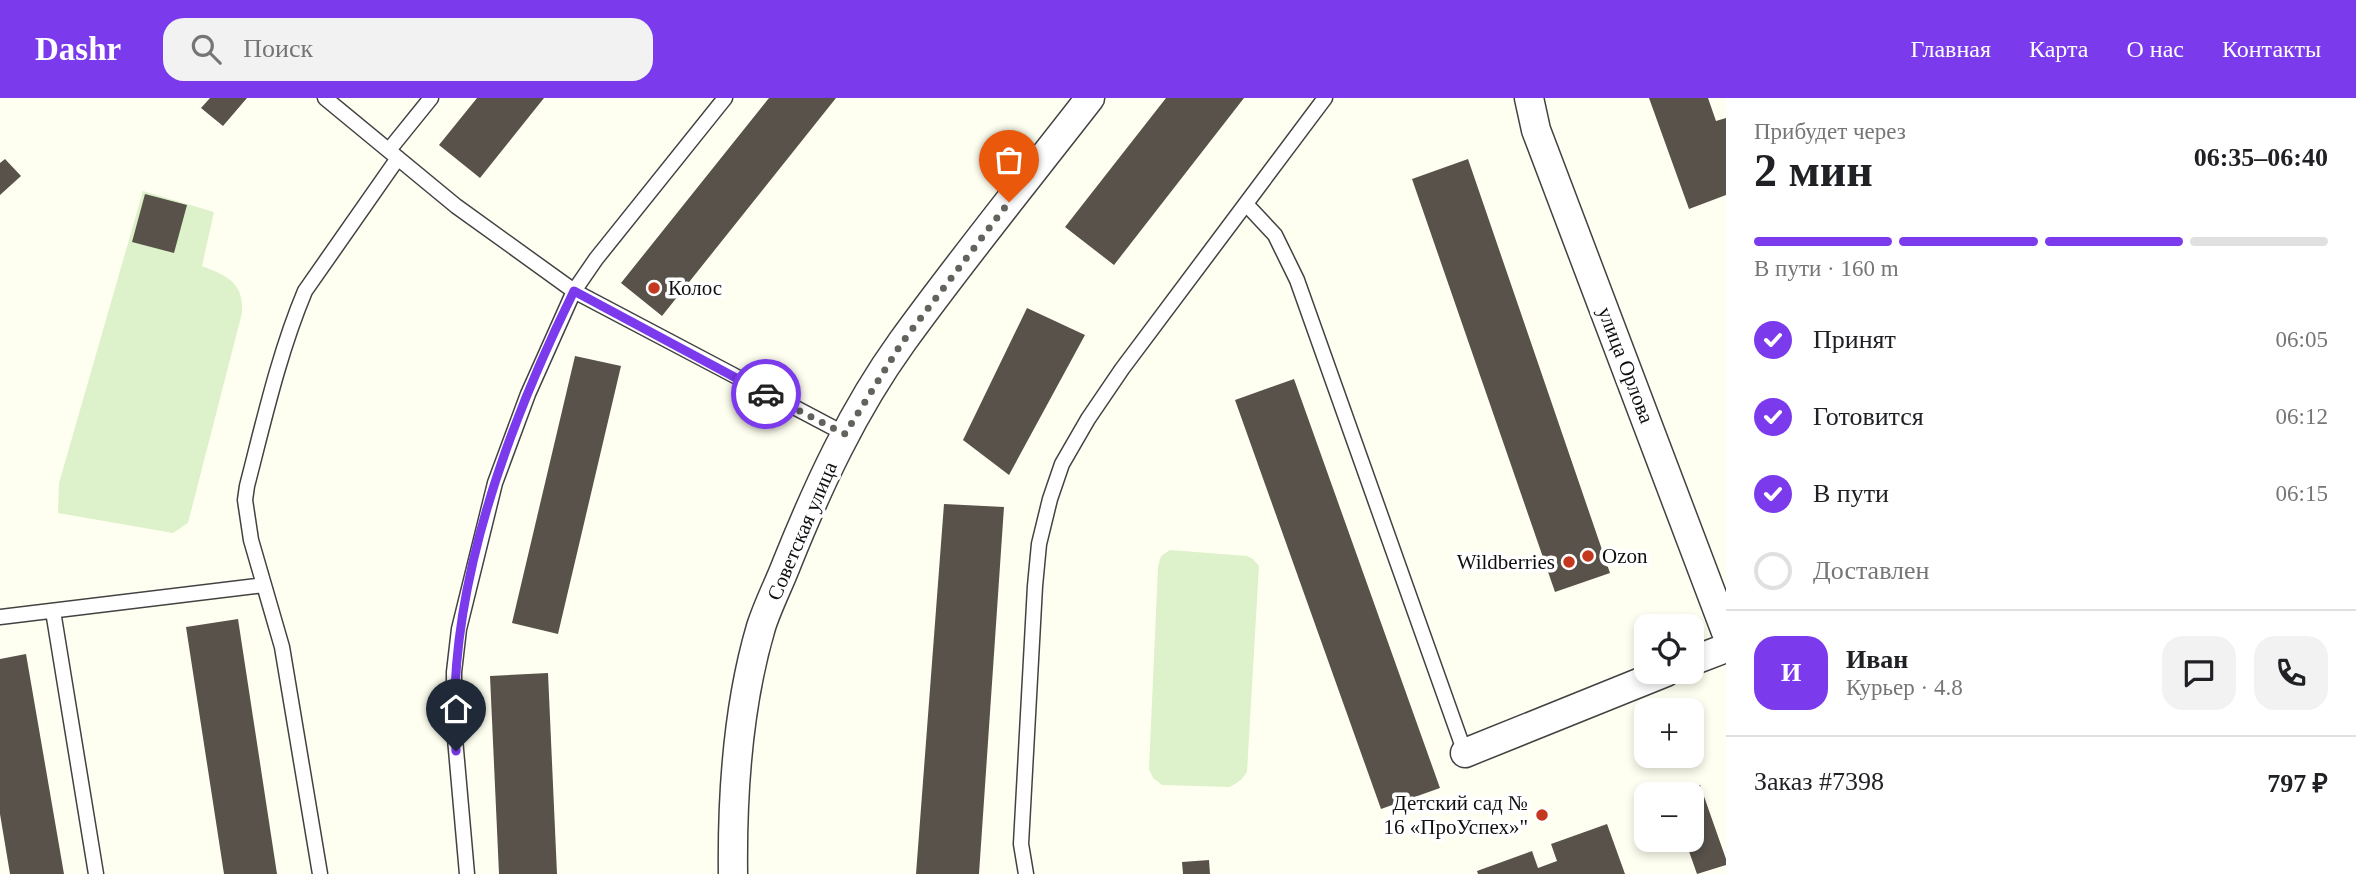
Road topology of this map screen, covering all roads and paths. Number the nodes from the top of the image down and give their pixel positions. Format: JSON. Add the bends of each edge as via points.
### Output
{"nodes":[{"id":1,"x":325,"y":98,"type":"edge"},
{"id":2,"x":430,"y":98,"type":"edge"},
{"id":3,"x":725,"y":98,"type":"edge"},
{"id":4,"x":1090,"y":98,"type":"edge"},
{"id":5,"x":1325,"y":98,"type":"edge"},
{"id":6,"x":1529,"y":98,"type":"edge"},
{"id":7,"x":394,"y":154,"type":"junction"},
{"id":8,"x":1246,"y":204,"type":"junction"},
{"id":9,"x":574,"y":291,"type":"junction"},
{"id":10,"x":845,"y":434,"type":"junction"},
{"id":11,"x":264,"y":585,"type":"junction"},
{"id":12,"x":53,"y":611,"type":"junction"},
{"id":13,"x":0,"y":617,"type":"edge"},
{"id":14,"x":1726,"y":632,"type":"edge"},
{"id":15,"x":1726,"y":648,"type":"edge"},
{"id":16,"x":1704,"y":656,"type":"edge"},
{"id":17,"x":1636,"y":684,"type":"edge"},
{"id":18,"x":1465,"y":753,"type":"joint"},
{"id":19,"x":96,"y":874,"type":"edge"},
{"id":20,"x":320,"y":874,"type":"edge"},
{"id":21,"x":467,"y":874,"type":"edge"},
{"id":22,"x":733,"y":874,"type":"edge"},
{"id":23,"x":1026,"y":874,"type":"edge"}],
"edges":[{"from":1,"to":7,"type":"lane"},
{"from":2,"to":7,"type":"lane"},
{"from":3,"to":9,"type":"lane"},
{"from":4,"to":10,"type":"street","name":"Советская улица","via":[[901,344]]},
{"from":5,"to":8,"type":"lane"},
{"from":6,"to":14,"type":"street","name":"улица Орлова","via":[[1536,130]]},
{"from":7,"to":9,"type":"lane","via":[[456,206]]},
{"from":7,"to":11,"type":"lane","via":[[305,291],[283,352],[245,500]]},
{"from":8,"to":18,"type":"lane","via":[[1275,235],[1297,280]]},
{"from":8,"to":23,"type":"lane","via":[[1088,419],[1062,464],[1050,499],[1038,558],[1028,696],[1021,844]]},
{"from":9,"to":10,"type":"lane"},
{"from":9,"to":21,"type":"lane","via":[[495,483],[459,629],[454,727]]},
{"from":10,"to":22,"type":"street","name":"Советская улица","via":[[761,627],[738,751]]},
{"from":11,"to":12,"type":"lane"},
{"from":11,"to":20,"type":"lane","via":[[282,648]]},
{"from":12,"to":13,"type":"lane"},
{"from":12,"to":19,"type":"lane"},
{"from":15,"to":16,"type":"street"},
{"from":17,"to":18,"type":"street"}]}
